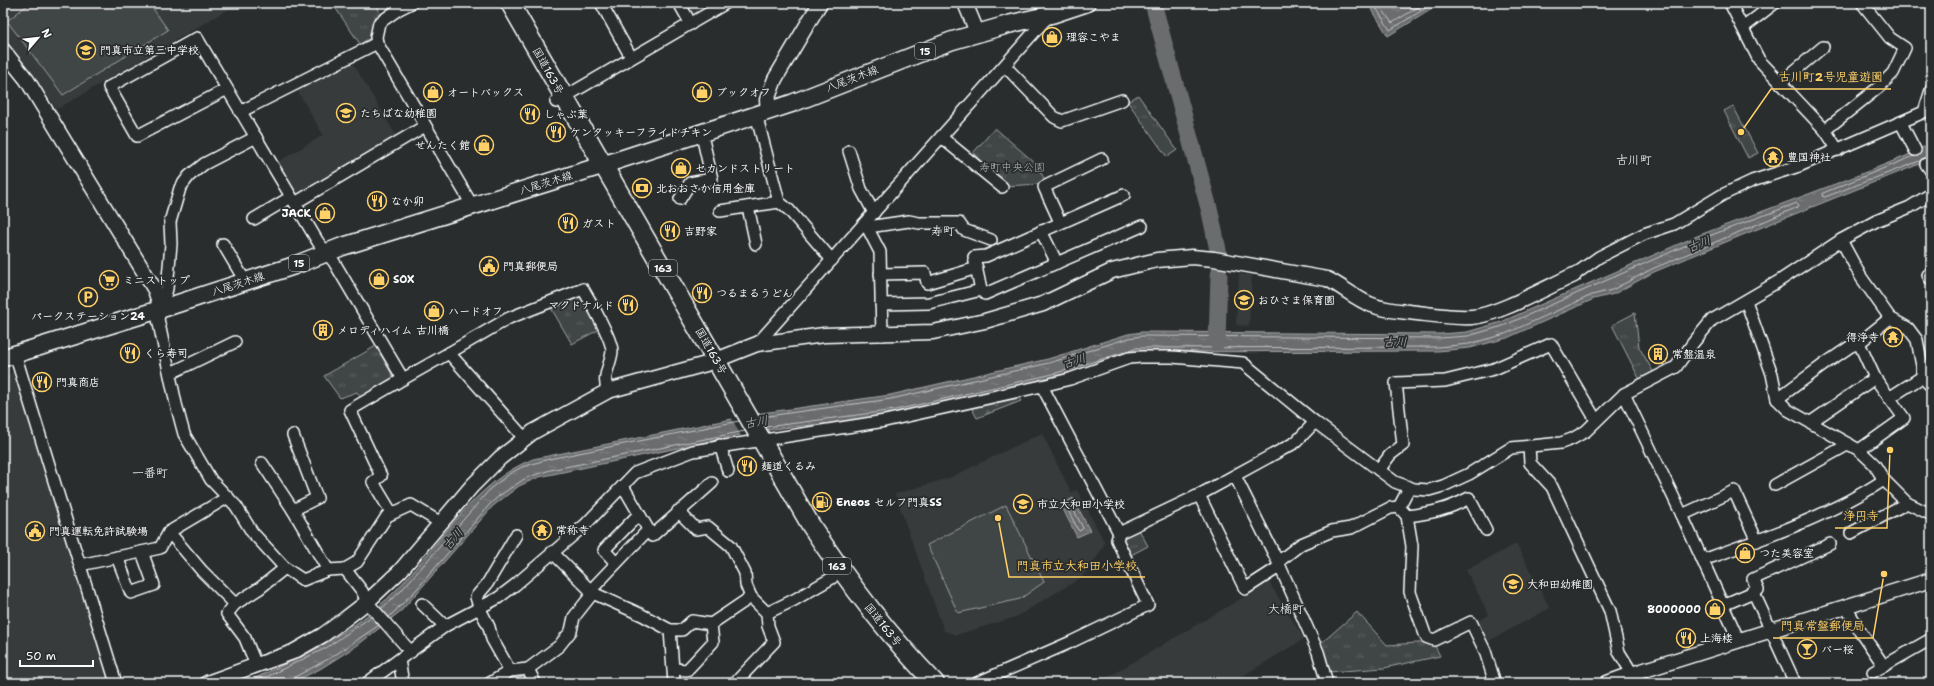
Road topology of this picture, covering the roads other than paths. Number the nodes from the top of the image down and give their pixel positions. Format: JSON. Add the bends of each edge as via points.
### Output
{"nodes":[{"id":1,"x":411,"y":3,"type":"edge"},
{"id":2,"x":499,"y":3,"type":"edge"},
{"id":3,"x":510,"y":3,"type":"edge"},
{"id":4,"x":601,"y":3,"type":"edge"},
{"id":5,"x":679,"y":3,"type":"edge"},
{"id":6,"x":726,"y":3,"type":"edge"},
{"id":7,"x":965,"y":3,"type":"edge"},
{"id":8,"x":1086,"y":3,"type":"edge"},
{"id":9,"x":1730,"y":3,"type":"edge"},
{"id":10,"x":1775,"y":3,"type":"edge"},
{"id":11,"x":1862,"y":3,"type":"edge"},
{"id":12,"x":816,"y":4,"type":"edge"},
{"id":13,"x":1060,"y":8,"type":"edge"},
{"id":14,"x":691,"y":24,"type":"junction"},
{"id":15,"x":1744,"y":27,"type":"junction"},
{"id":16,"x":976,"y":32,"type":"junction"},
{"id":17,"x":377,"y":43,"type":"junction"},
{"id":18,"x":1823,"y":48,"type":"dead end"},
{"id":19,"x":3,"y":50,"type":"edge"},
{"id":20,"x":631,"y":57,"type":"junction"},
{"id":21,"x":1004,"y":66,"type":"junction"},
{"id":22,"x":1780,"y":83,"type":"junction"},
{"id":23,"x":227,"y":89,"type":"junction"},
{"id":24,"x":1931,"y":90,"type":"edge"},
{"id":25,"x":559,"y":100,"type":"junction"},
{"id":26,"x":1122,"y":100,"type":"dead end"},
{"id":27,"x":240,"y":112,"type":"junction"},
{"id":28,"x":762,"y":112,"type":"junction"},
{"id":29,"x":1927,"y":114,"type":"edge"},
{"id":30,"x":1901,"y":123,"type":"junction"},
{"id":31,"x":425,"y":126,"type":"junction"},
{"id":32,"x":1825,"y":130,"type":"junction"},
{"id":33,"x":701,"y":131,"type":"junction"},
{"id":34,"x":256,"y":137,"type":"junction"},
{"id":35,"x":941,"y":137,"type":"junction"},
{"id":36,"x":1838,"y":150,"type":"junction"},
{"id":37,"x":1915,"y":150,"type":"dead end"},
{"id":38,"x":849,"y":151,"type":"dead end"},
{"id":39,"x":1102,"y":159,"type":"dead end"},
{"id":40,"x":599,"y":166,"type":"junction"},
{"id":41,"x":1002,"y":187,"type":"dead end"},
{"id":42,"x":1931,"y":194,"type":"edge"},
{"id":43,"x":1124,"y":195,"type":"dead end"},
{"id":44,"x":680,"y":199,"type":"dead end"},
{"id":45,"x":294,"y":200,"type":"junction"},
{"id":46,"x":779,"y":202,"type":"junction"},
{"id":47,"x":472,"y":205,"type":"junction"},
{"id":48,"x":748,"y":207,"type":"junction"},
{"id":49,"x":720,"y":210,"type":"dead end"},
{"id":50,"x":874,"y":213,"type":"junction"},
{"id":51,"x":254,"y":219,"type":"dead end"},
{"id":52,"x":1060,"y":222,"type":"junction"},
{"id":53,"x":866,"y":225,"type":"junction"},
{"id":54,"x":1142,"y":226,"type":"dead end"},
{"id":55,"x":1041,"y":231,"type":"junction"},
{"id":56,"x":992,"y":240,"type":"dead end"},
{"id":57,"x":1841,"y":240,"type":"junction"},
{"id":58,"x":223,"y":244,"type":"dead end"},
{"id":59,"x":756,"y":244,"type":"dead end"},
{"id":60,"x":327,"y":253,"type":"junction"},
{"id":61,"x":832,"y":260,"type":"junction"},
{"id":62,"x":1057,"y":263,"type":"junction"},
{"id":63,"x":977,"y":268,"type":"junction"},
{"id":64,"x":880,"y":274,"type":"junction"},
{"id":65,"x":1574,"y":275,"type":"joint"},
{"id":66,"x":245,"y":282,"type":"junction"},
{"id":67,"x":981,"y":290,"type":"junction"},
{"id":68,"x":1746,"y":301,"type":"junction"},
{"id":69,"x":881,"y":304,"type":"junction"},
{"id":70,"x":161,"y":309,"type":"junction"},
{"id":71,"x":1890,"y":318,"type":"junction"},
{"id":72,"x":882,"y":335,"type":"junction"},
{"id":73,"x":235,"y":342,"type":"dead end"},
{"id":74,"x":1859,"y":343,"type":"junction"},
{"id":75,"x":757,"y":344,"type":"junction"},
{"id":76,"x":449,"y":353,"type":"junction"},
{"id":77,"x":9,"y":356,"type":"edge"},
{"id":78,"x":714,"y":368,"type":"junction"},
{"id":79,"x":171,"y":374,"type":"junction"},
{"id":80,"x":1922,"y":377,"type":"junction"},
{"id":81,"x":1875,"y":378,"type":"junction"},
{"id":82,"x":403,"y":379,"type":"junction"},
{"id":83,"x":1042,"y":386,"type":"junction"},
{"id":84,"x":1931,"y":386,"type":"edge"},
{"id":85,"x":608,"y":391,"type":"junction"},
{"id":86,"x":1624,"y":394,"type":"junction"},
{"id":87,"x":1888,"y":398,"type":"junction"},
{"id":88,"x":1777,"y":399,"type":"junction"},
{"id":89,"x":1596,"y":420,"type":"junction"},
{"id":90,"x":1315,"y":422,"type":"junction"},
{"id":91,"x":1811,"y":422,"type":"junction"},
{"id":92,"x":293,"y":436,"type":"dead end"},
{"id":93,"x":754,"y":438,"type":"junction"},
{"id":94,"x":525,"y":439,"type":"junction"},
{"id":95,"x":1849,"y":444,"type":"junction"},
{"id":96,"x":720,"y":445,"type":"junction"},
{"id":97,"x":1529,"y":446,"type":"junction"},
{"id":98,"x":1860,"y":450,"type":"junction"},
{"id":99,"x":262,"y":463,"type":"dead end"},
{"id":100,"x":1379,"y":470,"type":"junction"},
{"id":101,"x":728,"y":471,"type":"dead end"},
{"id":102,"x":1235,"y":476,"type":"junction"},
{"id":103,"x":1884,"y":480,"type":"junction"},
{"id":104,"x":712,"y":483,"type":"dead end"},
{"id":105,"x":1775,"y":485,"type":"dead end"},
{"id":106,"x":623,"y":486,"type":"junction"},
{"id":107,"x":1409,"y":488,"type":"junction"},
{"id":108,"x":1199,"y":495,"type":"junction"},
{"id":109,"x":228,"y":497,"type":"junction"},
{"id":110,"x":1907,"y":503,"type":"junction"},
{"id":111,"x":1399,"y":507,"type":"junction"},
{"id":112,"x":293,"y":510,"type":"junction"},
{"id":113,"x":678,"y":511,"type":"junction"},
{"id":114,"x":391,"y":512,"type":"junction"},
{"id":115,"x":639,"y":514,"type":"junction"},
{"id":116,"x":1682,"y":515,"type":"junction"},
{"id":117,"x":1931,"y":515,"type":"edge"},
{"id":118,"x":1407,"y":516,"type":"junction"},
{"id":119,"x":441,"y":523,"type":"junction"},
{"id":120,"x":648,"y":530,"type":"junction"},
{"id":121,"x":1486,"y":530,"type":"dead end"},
{"id":122,"x":169,"y":532,"type":"junction"},
{"id":123,"x":1119,"y":533,"type":"junction"},
{"id":124,"x":1852,"y":533,"type":"dead end"},
{"id":125,"x":516,"y":535,"type":"dead end"},
{"id":126,"x":1757,"y":541,"type":"junction"},
{"id":127,"x":1830,"y":544,"type":"dead end"},
{"id":128,"x":142,"y":552,"type":"junction"},
{"id":129,"x":552,"y":552,"type":"junction"},
{"id":130,"x":117,"y":557,"type":"junction"},
{"id":131,"x":1703,"y":560,"type":"junction"},
{"id":132,"x":616,"y":563,"type":"junction"},
{"id":133,"x":80,"y":565,"type":"junction"},
{"id":134,"x":1278,"y":565,"type":"junction"},
{"id":135,"x":285,"y":568,"type":"junction"},
{"id":136,"x":345,"y":569,"type":"junction"},
{"id":137,"x":328,"y":570,"type":"junction"},
{"id":138,"x":832,"y":578,"type":"junction"},
{"id":139,"x":1931,"y":580,"type":"edge"},
{"id":140,"x":1754,"y":591,"type":"junction"},
{"id":141,"x":592,"y":592,"type":"junction"},
{"id":142,"x":751,"y":597,"type":"junction"},
{"id":143,"x":367,"y":602,"type":"junction"},
{"id":144,"x":235,"y":604,"type":"junction"},
{"id":145,"x":422,"y":604,"type":"dead end"},
{"id":146,"x":1723,"y":605,"type":"junction"},
{"id":147,"x":479,"y":607,"type":"junction"},
{"id":148,"x":1846,"y":607,"type":"junction"},
{"id":149,"x":767,"y":613,"type":"junction"},
{"id":150,"x":711,"y":624,"type":"junction"},
{"id":151,"x":445,"y":626,"type":"junction"},
{"id":152,"x":670,"y":630,"type":"junction"},
{"id":153,"x":1770,"y":630,"type":"junction"},
{"id":154,"x":1931,"y":639,"type":"edge"},
{"id":155,"x":1739,"y":641,"type":"junction"},
{"id":156,"x":411,"y":652,"type":"junction"},
{"id":157,"x":399,"y":660,"type":"junction"},
{"id":158,"x":256,"y":665,"type":"junction"},
{"id":159,"x":1884,"y":666,"type":"junction"},
{"id":160,"x":528,"y":668,"type":"junction"},
{"id":161,"x":674,"y":669,"type":"junction"},
{"id":162,"x":510,"y":671,"type":"junction"},
{"id":163,"x":1873,"y":672,"type":"dead end"},
{"id":164,"x":1635,"y":678,"type":"edge"},
{"id":165,"x":116,"y":683,"type":"edge"},
{"id":166,"x":207,"y":683,"type":"edge"},
{"id":167,"x":368,"y":683,"type":"edge"},
{"id":168,"x":403,"y":683,"type":"edge"},
{"id":169,"x":490,"y":683,"type":"edge"},
{"id":170,"x":536,"y":683,"type":"edge"},
{"id":171,"x":674,"y":683,"type":"edge"},
{"id":172,"x":735,"y":683,"type":"edge"},
{"id":173,"x":920,"y":683,"type":"edge"},
{"id":174,"x":935,"y":683,"type":"edge"},
{"id":175,"x":977,"y":683,"type":"edge"},
{"id":176,"x":1327,"y":683,"type":"edge"},
{"id":177,"x":1495,"y":683,"type":"edge"},
{"id":178,"x":1607,"y":683,"type":"edge"},
{"id":179,"x":1795,"y":683,"type":"edge"}],
"edges":[{"from":1,"to":17,"type":"street","via":[[379,23]]},
{"from":2,"to":25,"type":"highway","name":"国道163号","number":"163"},
{"from":3,"to":25,"type":"highway","name":"国道163号","number":"163"},
{"from":4,"to":20,"type":"street"},
{"from":5,"to":14,"type":"street"},
{"from":6,"to":14,"type":"street"},
{"from":7,"to":16,"type":"street"},
{"from":8,"to":13,"type":"main road","name":"八尾茨木線","number":"15"},
{"from":9,"to":15,"type":"street"},
{"from":10,"to":15,"type":"street"},
{"from":11,"to":32,"type":"street","via":[[1890,38],[1905,48],[1893,73]]},
{"from":12,"to":28,"type":"street","via":[[775,79]]},
{"from":13,"to":16,"type":"main road","name":"八尾茨木線","number":"15"},
{"from":13,"to":21,"type":"street","via":[[1044,21]]},
{"from":14,"to":20,"type":"street"},
{"from":15,"to":22,"type":"street","via":[[1759,60]]},
{"from":16,"to":28,"type":"main road","name":"八尾茨木線","number":"15","via":[[792,103]]},
{"from":17,"to":27,"type":"street"},
{"from":17,"to":31,"type":"street"},
{"from":18,"to":22,"type":"street"},
{"from":19,"to":70,"type":"street","via":[[27,80],[155,290]]},
{"from":20,"to":25,"type":"street"},
{"from":21,"to":26,"type":"street","via":[[1054,117],[1062,121]]},
{"from":21,"to":35,"type":"street"},
{"from":22,"to":32,"type":"street"},
{"from":23,"to":23,"type":"street","via":[[137,136],[109,88],[197,38]]},
{"from":23,"to":27,"type":"street"},
{"from":24,"to":29,"type":"street"},
{"from":25,"to":40,"type":"highway","name":"国道163号","number":"163"},
{"from":27,"to":34,"type":"street"},
{"from":28,"to":33,"type":"main road","name":"八尾茨木線","number":"15"},
{"from":28,"to":46,"type":"street"},
{"from":29,"to":30,"type":"street"},
{"from":30,"to":36,"type":"street"},
{"from":30,"to":37,"type":"street"},
{"from":31,"to":45,"type":"street"},
{"from":31,"to":47,"type":"street"},
{"from":32,"to":36,"type":"street"},
{"from":33,"to":40,"type":"main road","name":"八尾茨木線","number":"15"},
{"from":33,"to":44,"type":"street","via":[[712,179],[690,183]]},
{"from":34,"to":45,"type":"street"},
{"from":34,"to":70,"type":"street","via":[[204,164],[189,176],[180,188],[170,222],[169,274]]},
{"from":35,"to":41,"type":"street"},
{"from":35,"to":50,"type":"street"},
{"from":36,"to":65,"type":"street","via":[[1752,181],[1722,195],[1674,224],[1644,234],[1599,257]]},
{"from":38,"to":50,"type":"street","via":[[861,189]]},
{"from":39,"to":52,"type":"street","via":[[1044,187]]},
{"from":40,"to":47,"type":"main road","name":"八尾茨木線","number":"15"},
{"from":40,"to":78,"type":"highway","name":"国道163号","number":"163"},
{"from":42,"to":57,"type":"street","via":[[1910,208],[1876,221]]},
{"from":43,"to":52,"type":"street"},
{"from":45,"to":51,"type":"street"},
{"from":45,"to":60,"type":"street"},
{"from":46,"to":48,"type":"street"},
{"from":46,"to":61,"type":"street"},
{"from":47,"to":60,"type":"main road","name":"八尾茨木線","number":"15"},
{"from":48,"to":49,"type":"street"},
{"from":48,"to":59,"type":"street"},
{"from":50,"to":53,"type":"street"},
{"from":52,"to":55,"type":"street"},
{"from":53,"to":56,"type":"street","via":[[909,221],[959,223],[964,230]]},
{"from":53,"to":61,"type":"street"},
{"from":53,"to":64,"type":"street","via":[[880,252]]},
{"from":54,"to":62,"type":"street"},
{"from":55,"to":62,"type":"street"},
{"from":55,"to":63,"type":"street","via":[[986,256],[974,257]]},
{"from":57,"to":68,"type":"street"},
{"from":57,"to":71,"type":"street","via":[[1861,277]]},
{"from":58,"to":66,"type":"street"},
{"from":60,"to":66,"type":"main road","name":"八尾茨木線","number":"15"},
{"from":60,"to":82,"type":"street"},
{"from":61,"to":75,"type":"street"},
{"from":62,"to":67,"type":"street","via":[[985,294]]},
{"from":63,"to":64,"type":"street","via":[[927,283],[925,273]]},
{"from":63,"to":67,"type":"street"},
{"from":64,"to":69,"type":"street"},
{"from":65,"to":72,"type":"street","via":[[1486,314],[1473,317],[1385,309],[1371,305],[1327,279],[1214,259],[1177,258],[1112,271],[1043,304],[985,321],[933,332]]},
{"from":66,"to":70,"type":"main road","name":"八尾茨木線","number":"15"},
{"from":67,"to":69,"type":"street","via":[[929,303]]},
{"from":68,"to":86,"type":"street","via":[[1712,320],[1676,368]]},
{"from":68,"to":88,"type":"street","via":[[1772,374]]},
{"from":69,"to":72,"type":"street"},
{"from":70,"to":77,"type":"main road","name":"八尾茨木線","number":"15"},
{"from":70,"to":79,"type":"street","via":[[158,319]]},
{"from":71,"to":74,"type":"street"},
{"from":71,"to":80,"type":"street","via":[[1908,328],[1917,340]]},
{"from":72,"to":75,"type":"street","via":[[824,335]]},
{"from":73,"to":79,"type":"street"},
{"from":74,"to":81,"type":"street"},
{"from":74,"to":88,"type":"street","via":[[1826,363]]},
{"from":75,"to":78,"type":"street"},
{"from":76,"to":82,"type":"street"},
{"from":76,"to":85,"type":"street","via":[[509,318],[583,289],[602,322],[612,350],[606,376]]},
{"from":76,"to":94,"type":"street"},
{"from":77,"to":133,"type":"street"},
{"from":78,"to":85,"type":"street"},
{"from":78,"to":93,"type":"highway","name":"国道163号","number":"163"},
{"from":79,"to":109,"type":"street","via":[[184,434],[211,480]]},
{"from":80,"to":84,"type":"street"},
{"from":80,"to":87,"type":"street"},
{"from":81,"to":87,"type":"street"},
{"from":81,"to":91,"type":"street"},
{"from":82,"to":114,"type":"street","via":[[350,410],[381,476],[373,482]]},
{"from":83,"to":90,"type":"street","via":[[1129,358],[1172,357],[1243,363]]},
{"from":83,"to":93,"type":"street","via":[[885,421]]},
{"from":83,"to":123,"type":"street"},
{"from":85,"to":94,"type":"street","via":[[533,432]]},
{"from":86,"to":89,"type":"street"},
{"from":86,"to":116,"type":"street"},
{"from":87,"to":98,"type":"street","via":[[1904,418]]},
{"from":88,"to":91,"type":"street","via":[[1788,410]]},
{"from":89,"to":97,"type":"street","via":[[1586,431],[1561,443]]},
{"from":89,"to":100,"type":"street","via":[[1551,344],[1494,369],[1445,381],[1396,383],[1403,445],[1390,455]]},
{"from":90,"to":100,"type":"street"},
{"from":90,"to":102,"type":"street","via":[[1296,442]]},
{"from":91,"to":95,"type":"street"},
{"from":92,"to":112,"type":"street","via":[[317,498]]},
{"from":93,"to":96,"type":"street"},
{"from":93,"to":138,"type":"highway","name":"国道163号","number":"163","via":[[800,531]]},
{"from":93,"to":174,"type":"highway","name":"国道163号","number":"163","via":[[837,565],[873,614],[906,654]]},
{"from":94,"to":119,"type":"street","via":[[500,458]]},
{"from":95,"to":98,"type":"street"},
{"from":95,"to":105,"type":"street"},
{"from":96,"to":101,"type":"street"},
{"from":96,"to":106,"type":"street","via":[[693,451],[635,473]]},
{"from":97,"to":107,"type":"street","via":[[1511,448],[1469,474],[1443,486],[1429,490]]},
{"from":97,"to":164,"type":"street","via":[[1530,464],[1552,487],[1603,592],[1619,652]]},
{"from":98,"to":103,"type":"street","via":[[1874,464]]},
{"from":99,"to":112,"type":"street"},
{"from":100,"to":107,"type":"street","via":[[1395,482]]},
{"from":102,"to":108,"type":"street"},
{"from":102,"to":134,"type":"street"},
{"from":103,"to":110,"type":"street"},
{"from":103,"to":126,"type":"street","via":[[1860,496],[1823,514]]},
{"from":104,"to":113,"type":"street"},
{"from":106,"to":115,"type":"street"},
{"from":106,"to":129,"type":"street","via":[[585,525]]},
{"from":107,"to":111,"type":"street"},
{"from":108,"to":123,"type":"street"},
{"from":108,"to":134,"type":"street","via":[[1245,589]]},
{"from":109,"to":122,"type":"street"},
{"from":109,"to":135,"type":"street","via":[[252,532]]},
{"from":110,"to":117,"type":"street"},
{"from":110,"to":124,"type":"street"},
{"from":111,"to":118,"type":"street"},
{"from":111,"to":134,"type":"street","via":[[1390,508],[1350,528],[1332,531],[1301,544]]},
{"from":112,"to":137,"type":"street"},
{"from":113,"to":120,"type":"street","via":[[652,536]]},
{"from":113,"to":142,"type":"street","via":[[696,529],[708,527],[731,546],[745,573]]},
{"from":114,"to":119,"type":"street","via":[[411,505]]},
{"from":114,"to":136,"type":"street","via":[[357,562]]},
{"from":115,"to":120,"type":"street"},
{"from":115,"to":132,"type":"street","via":[[604,550]]},
{"from":116,"to":126,"type":"street","via":[[1734,491]]},
{"from":116,"to":131,"type":"street"},
{"from":118,"to":121,"type":"street","via":[[1437,512],[1469,498]]},
{"from":118,"to":177,"type":"street","via":[[1412,546],[1410,592],[1426,638],[1434,640],[1471,622],[1485,651]]},
{"from":119,"to":143,"type":"street","via":[[400,571]]},
{"from":120,"to":132,"type":"street"},
{"from":122,"to":128,"type":"street","via":[[160,548]]},
{"from":122,"to":144,"type":"street","via":[[202,571]]},
{"from":123,"to":175,"type":"street","via":[[1117,540],[1148,605]]},
{"from":125,"to":147,"type":"street","via":[[487,584],[476,597]]},
{"from":126,"to":131,"type":"street"},
{"from":127,"to":140,"type":"street","via":[[1753,579],[1758,590]]},
{"from":128,"to":130,"type":"street"},
{"from":128,"to":130,"type":"street","via":[[154,585],[131,593]]},
{"from":129,"to":141,"type":"street"},
{"from":129,"to":147,"type":"street","via":[[498,598]]},
{"from":130,"to":133,"type":"street"},
{"from":131,"to":146,"type":"street"},
{"from":132,"to":141,"type":"street"},
{"from":133,"to":165,"type":"street"},
{"from":134,"to":176,"type":"street","via":[[1318,652]]},
{"from":135,"to":137,"type":"street","via":[[303,580]]},
{"from":135,"to":144,"type":"street"},
{"from":136,"to":137,"type":"street"},
{"from":136,"to":143,"type":"street"},
{"from":138,"to":149,"type":"street"},
{"from":138,"to":173,"type":"highway","name":"国道163号","number":"163","via":[[865,623]]},
{"from":139,"to":148,"type":"street"},
{"from":140,"to":146,"type":"street"},
{"from":140,"to":153,"type":"street"},
{"from":141,"to":152,"type":"street"},
{"from":141,"to":160,"type":"street","via":[[574,617],[571,631],[559,646]]},
{"from":142,"to":149,"type":"street"},
{"from":142,"to":150,"type":"street"},
{"from":143,"to":156,"type":"street"},
{"from":143,"to":158,"type":"street","via":[[317,639],[293,652]]},
{"from":144,"to":158,"type":"street","via":[[227,614],[245,638]]},
{"from":145,"to":151,"type":"street"},
{"from":146,"to":155,"type":"street"},
{"from":147,"to":151,"type":"street"},
{"from":147,"to":162,"type":"street","via":[[492,639]]},
{"from":148,"to":153,"type":"street"},
{"from":148,"to":159,"type":"street"},
{"from":149,"to":172,"type":"street","via":[[768,626],[774,642]]},
{"from":150,"to":152,"type":"street","via":[[692,621],[682,630]]},
{"from":150,"to":161,"type":"street","via":[[713,642],[687,670]]},
{"from":151,"to":156,"type":"street"},
{"from":152,"to":161,"type":"street"},
{"from":153,"to":155,"type":"street"},
{"from":153,"to":179,"type":"street"},
{"from":154,"to":159,"type":"street"},
{"from":155,"to":164,"type":"street"},
{"from":156,"to":157,"type":"street"},
{"from":157,"to":167,"type":"street"},
{"from":157,"to":168,"type":"street"},
{"from":158,"to":166,"type":"street"},
{"from":159,"to":163,"type":"street"},
{"from":160,"to":162,"type":"street"},
{"from":160,"to":170,"type":"street"},
{"from":161,"to":171,"type":"street"},
{"from":162,"to":169,"type":"street"},
{"from":164,"to":178,"type":"street"}]}
